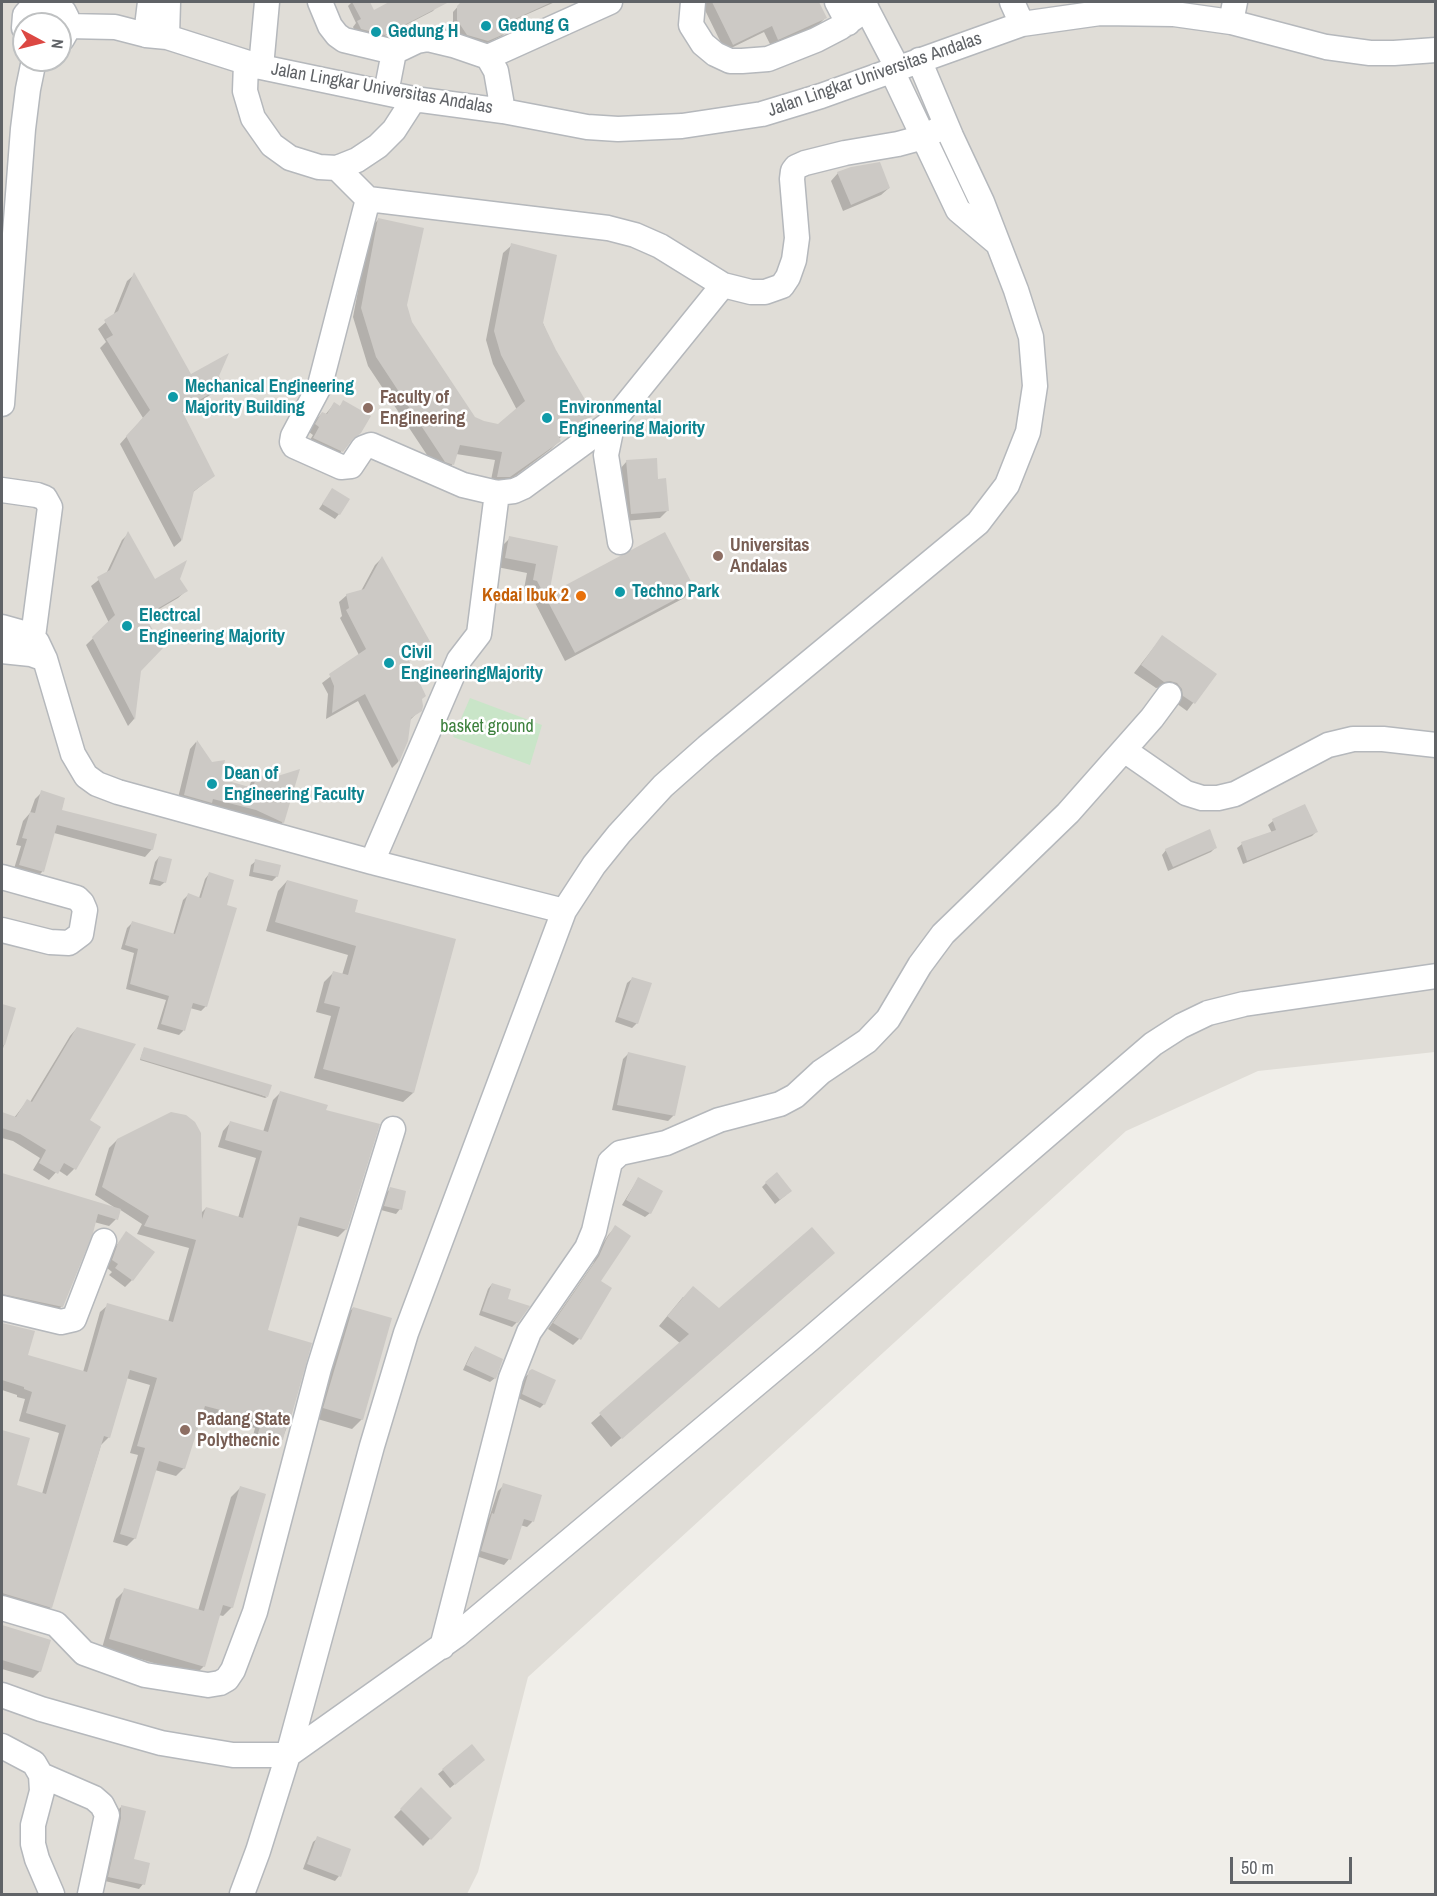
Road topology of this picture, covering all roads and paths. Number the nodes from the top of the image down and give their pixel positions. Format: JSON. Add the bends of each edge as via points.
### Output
{"nodes":[{"id":1,"x":150,"y":2,"type":"edge"},
{"id":2,"x":168,"y":2,"type":"edge"},
{"id":3,"x":267,"y":2,"type":"edge"},
{"id":4,"x":320,"y":2,"type":"edge"},
{"id":5,"x":610,"y":2,"type":"edge"},
{"id":6,"x":693,"y":2,"type":"edge"},
{"id":7,"x":837,"y":2,"type":"edge"},
{"id":8,"x":1012,"y":2,"type":"edge"},
{"id":9,"x":865,"y":5,"type":"edge"},
{"id":10,"x":26,"y":12,"type":"edge"},
{"id":11,"x":55,"y":12,"type":"edge"},
{"id":12,"x":1233,"y":12,"type":"edge"},
{"id":13,"x":72,"y":21,"type":"edge"},
{"id":14,"x":848,"y":23,"type":"junction"},
{"id":15,"x":1022,"y":24,"type":"junction"},
{"id":16,"x":156,"y":36,"type":"junction"},
{"id":17,"x":1436,"y":50,"type":"edge"},
{"id":18,"x":394,"y":52,"type":"junction"},
{"id":19,"x":488,"y":57,"type":"junction"},
{"id":20,"x":254,"y":65,"type":"junction"},
{"id":21,"x":903,"y":67,"type":"junction"},
{"id":22,"x":32,"y":72,"type":"edge"},
{"id":23,"x":386,"y":93,"type":"junction"},
{"id":24,"x":414,"y":99,"type":"junction"},
{"id":25,"x":503,"y":111,"type":"junction"},
{"id":26,"x":946,"y":125,"type":"junction"},
{"id":27,"x":924,"y":137,"type":"junction"},
{"id":28,"x":337,"y":168,"type":"junction"},
{"id":29,"x":368,"y":199,"type":"junction"},
{"id":30,"x":1000,"y":246,"type":"junction"},
{"id":31,"x":723,"y":285,"type":"junction"},
{"id":32,"x":2,"y":404,"type":"edge"},
{"id":33,"x":613,"y":421,"type":"junction"},
{"id":34,"x":2,"y":490,"type":"edge"},
{"id":35,"x":497,"y":494,"type":"junction"},
{"id":36,"x":620,"y":542,"type":"dead end"},
{"id":37,"x":2,"y":627,"type":"edge"},
{"id":38,"x":36,"y":650,"type":"junction"},
{"id":39,"x":2,"y":651,"type":"edge"},
{"id":40,"x":1169,"y":695,"type":"dead end"},
{"id":41,"x":1436,"y":745,"type":"edge"},
{"id":42,"x":1124,"y":750,"type":"junction"},
{"id":43,"x":372,"y":862,"type":"junction"},
{"id":44,"x":2,"y":876,"type":"edge"},
{"id":45,"x":564,"y":911,"type":"junction"},
{"id":46,"x":2,"y":930,"type":"edge"},
{"id":47,"x":1436,"y":976,"type":"edge"},
{"id":48,"x":393,"y":1129,"type":"dead end"},
{"id":49,"x":104,"y":1241,"type":"dead end"},
{"id":50,"x":2,"y":1308,"type":"edge"},
{"id":51,"x":2,"y":1608,"type":"edge"},
{"id":52,"x":442,"y":1647,"type":"junction"},
{"id":53,"x":2,"y":1695,"type":"edge"},
{"id":54,"x":2,"y":1746,"type":"edge"},
{"id":55,"x":288,"y":1755,"type":"junction"},
{"id":56,"x":41,"y":1776,"type":"junction"},
{"id":57,"x":52,"y":1894,"type":"edge"},
{"id":58,"x":90,"y":1894,"type":"edge"},
{"id":59,"x":242,"y":1894,"type":"edge"}],
"edges":[{"from":1,"to":16,"type":"street"},
{"from":2,"to":16,"type":"street"},
{"from":3,"to":20,"type":"street"},
{"from":4,"to":18,"type":"street","via":[[330,26],[344,40]]},
{"from":5,"to":19,"type":"street"},
{"from":6,"to":14,"type":"street","via":[[691,25],[703,44],[730,61],[779,56]]},
{"from":7,"to":14,"type":"street"},
{"from":8,"to":15,"type":"street"},
{"from":9,"to":14,"type":"street"},
{"from":9,"to":21,"type":"street"},
{"from":10,"to":11,"type":"street","name":"Jalan Lingkar Universitas Andalas","via":[[41,2],[47,2]]},
{"from":12,"to":15,"type":"street","name":"Jalan Lingkar Universitas Andalas","via":[[1100,13]]},
{"from":12,"to":17,"type":"street","name":"Jalan Lingkar Universitas Andalas","via":[[1326,47],[1370,53]]},
{"from":13,"to":16,"type":"street","name":"Jalan Lingkar Universitas Andalas"},
{"from":15,"to":21,"type":"street","name":"Jalan Lingkar Universitas Andalas"},
{"from":16,"to":20,"type":"street","name":"Jalan Lingkar Universitas Andalas"},
{"from":18,"to":19,"type":"street","via":[[428,39]]},
{"from":18,"to":23,"type":"street"},
{"from":19,"to":25,"type":"street","via":[[496,71]]},
{"from":20,"to":23,"type":"street","name":"Jalan Lingkar Universitas Andalas"},
{"from":20,"to":28,"type":"street","via":[[245,91],[253,118],[272,145],[290,158],[319,168]]},
{"from":21,"to":25,"type":"street","name":"Jalan Lingkar Universitas Andalas","via":[[762,114],[682,126],[587,128]]},
{"from":21,"to":26,"type":"street"},
{"from":21,"to":27,"type":"street"},
{"from":22,"to":32,"type":"street","via":[[23,129]]},
{"from":23,"to":24,"type":"street","name":"Jalan Lingkar Universitas Andalas"},
{"from":24,"to":25,"type":"street","name":"Jalan Lingkar Universitas Andalas"},
{"from":24,"to":28,"type":"street","via":[[378,146]]},
{"from":26,"to":27,"type":"street"},
{"from":26,"to":30,"type":"street"},
{"from":27,"to":30,"type":"street","via":[[958,210]]},
{"from":27,"to":31,"type":"street","via":[[796,167],[792,179],[797,238],[788,277],[782,286],[765,292]]},
{"from":28,"to":29,"type":"street"},
{"from":29,"to":31,"type":"street","via":[[608,228],[660,246]]},
{"from":29,"to":35,"type":"street","via":[[320,385],[292,442],[345,468],[351,466],[363,448],[376,446],[463,485]]},
{"from":30,"to":45,"type":"street","via":[[1031,337],[1035,386],[1028,432],[1006,485],[978,523],[663,786],[619,834]]},
{"from":31,"to":33,"type":"street"},
{"from":33,"to":35,"type":"street","via":[[523,487]]},
{"from":33,"to":36,"type":"street","via":[[606,455]]},
{"from":34,"to":38,"type":"street","via":[[37,495],[45,498],[50,507]]},
{"from":35,"to":43,"type":"street","via":[[479,634],[459,660]]},
{"from":37,"to":38,"type":"street"},
{"from":38,"to":39,"type":"street"},
{"from":38,"to":43,"type":"street","via":[[73,754],[86,776],[97,784]]},
{"from":40,"to":42,"type":"street"},
{"from":41,"to":42,"type":"street","via":[[1383,739],[1345,741],[1306,755],[1235,794],[1218,798],[1186,793]]},
{"from":42,"to":52,"type":"street","via":[[1068,813],[943,934],[888,1019],[867,1041],[780,1104],[719,1120],[666,1143],[620,1153],[610,1162],[587,1248],[529,1332],[511,1378]]},
{"from":43,"to":45,"type":"street"},
{"from":44,"to":46,"type":"street","via":[[77,898],[85,910],[81,934],[69,944]]},
{"from":45,"to":55,"type":"street","via":[[406,1333]]},
{"from":47,"to":52,"type":"street","via":[[1244,1004],[1208,1013],[1154,1044]]},
{"from":48,"to":51,"type":"street","via":[[319,1368],[255,1612],[227,1679],[208,1685],[145,1675],[84,1653],[56,1624]]},
{"from":49,"to":50,"type":"street","via":[[74,1319],[61,1322]]},
{"from":52,"to":55,"type":"street"},
{"from":53,"to":55,"type":"street","via":[[161,1743],[233,1755]]},
{"from":54,"to":56,"type":"street","via":[[34,1763]]},
{"from":55,"to":59,"type":"street"},
{"from":56,"to":57,"type":"street","via":[[33,1844]]},
{"from":56,"to":58,"type":"street","via":[[102,1804],[106,1815]]}]}
